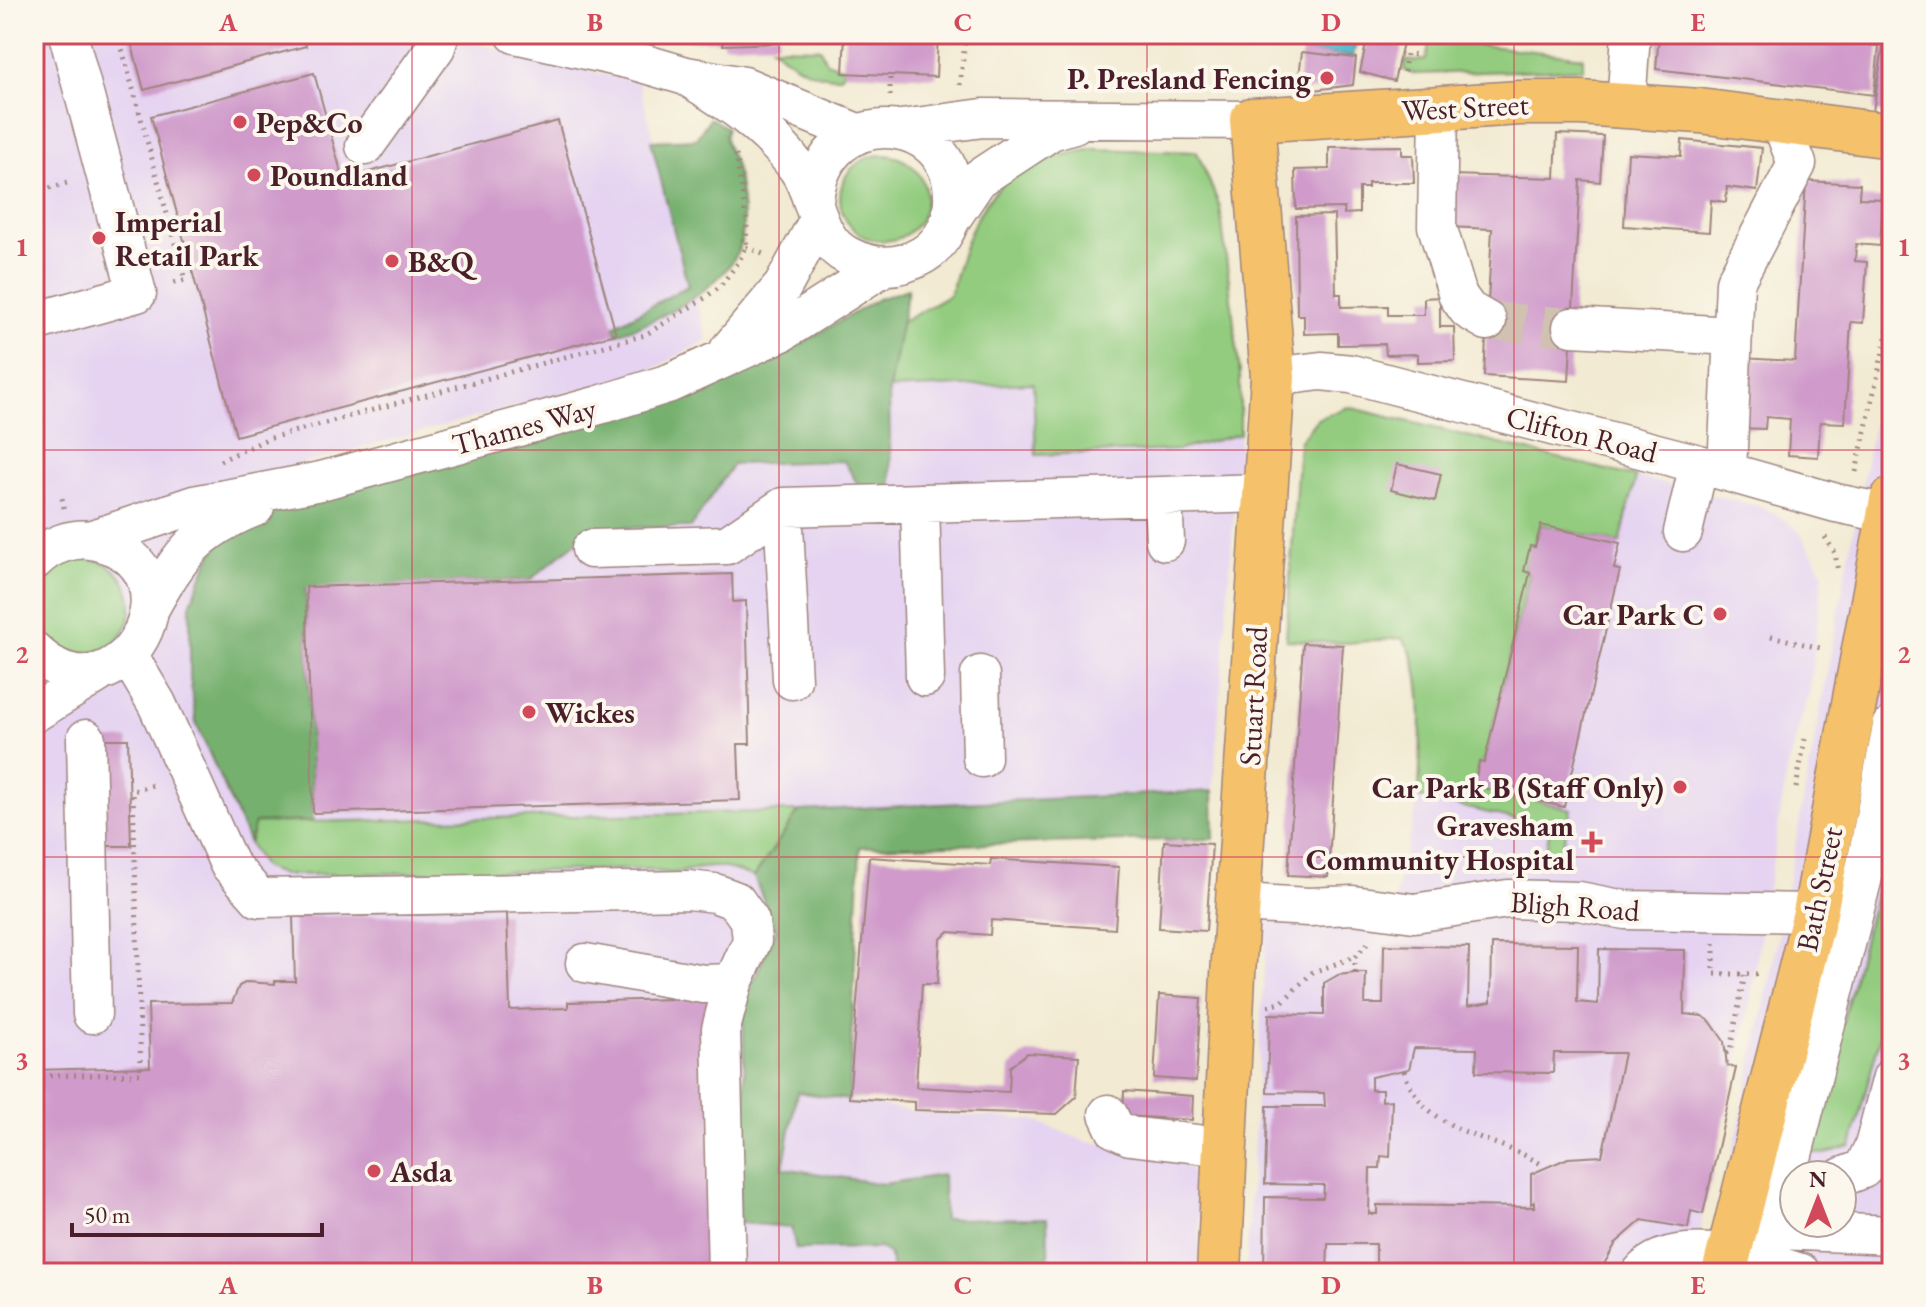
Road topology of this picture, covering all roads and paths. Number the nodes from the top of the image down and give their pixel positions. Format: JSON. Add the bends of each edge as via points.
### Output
{"nodes":[{"id":1,"x":68,"y":34,"type":"edge"},
{"id":2,"x":118,"y":34,"type":"edge"},
{"id":3,"x":440,"y":34,"type":"edge"},
{"id":4,"x":515,"y":34,"type":"edge"},
{"id":5,"x":966,"y":34,"type":"edge"},
{"id":6,"x":1631,"y":34,"type":"edge"},
{"id":7,"x":638,"y":47,"type":"edge"},
{"id":8,"x":686,"y":76,"type":"junction"},
{"id":9,"x":959,"y":96,"type":"dead end"},
{"id":10,"x":1626,"y":105,"type":"junction"},
{"id":11,"x":1439,"y":108,"type":"junction"},
{"id":12,"x":1092,"y":118,"type":"junction"},
{"id":13,"x":1252,"y":120,"type":"junction"},
{"id":14,"x":1781,"y":122,"type":"junction"},
{"id":15,"x":901,"y":129,"type":"junction"},
{"id":16,"x":1836,"y":130,"type":"junction"},
{"id":17,"x":857,"y":133,"type":"junction"},
{"id":18,"x":1892,"y":136,"type":"edge"},
{"id":19,"x":365,"y":146,"type":"dead end"},
{"id":20,"x":733,"y":147,"type":"dead end"},
{"id":21,"x":1892,"y":155,"type":"edge"},
{"id":22,"x":816,"y":211,"type":"junction"},
{"id":23,"x":951,"y":219,"type":"junction"},
{"id":24,"x":883,"y":267,"type":"junction"},
{"id":25,"x":166,"y":295,"type":"dead end"},
{"id":26,"x":1892,"y":311,"type":"edge"},
{"id":27,"x":1487,"y":321,"type":"tunnel mouth"},
{"id":28,"x":34,"y":322,"type":"edge"},
{"id":29,"x":1572,"y":327,"type":"tunnel mouth"},
{"id":30,"x":1733,"y":347,"type":"junction"},
{"id":31,"x":721,"y":358,"type":"junction"},
{"id":32,"x":1273,"y":377,"type":"junction"},
{"id":33,"x":1718,"y":458,"type":"junction"},
{"id":34,"x":218,"y":462,"type":"dead end"},
{"id":35,"x":1847,"y":479,"type":"dead end"},
{"id":36,"x":321,"y":481,"type":"junction"},
{"id":37,"x":1264,"y":493,"type":"junction"},
{"id":38,"x":1163,"y":496,"type":"junction"},
{"id":39,"x":920,"y":503,"type":"junction"},
{"id":40,"x":783,"y":507,"type":"junction"},
{"id":41,"x":1890,"y":507,"type":"edge"},
{"id":42,"x":65,"y":508,"type":"dead end"},
{"id":43,"x":82,"y":523,"type":"junction"},
{"id":44,"x":1683,"y":532,"type":"dead end"},
{"id":45,"x":1819,"y":532,"type":"dead end"},
{"id":46,"x":1165,"y":541,"type":"dead end"},
{"id":47,"x":591,"y":549,"type":"dead end"},
{"id":48,"x":34,"y":561,"type":"edge"},
{"id":49,"x":1836,"y":585,"type":"dead end"},
{"id":50,"x":150,"y":608,"type":"junction"},
{"id":51,"x":1771,"y":636,"type":"dead end"},
{"id":52,"x":1824,"y":649,"type":"dead end"},
{"id":53,"x":34,"y":651,"type":"edge"},
{"id":54,"x":116,"y":663,"type":"junction"},
{"id":55,"x":980,"y":675,"type":"dead end"},
{"id":56,"x":925,"y":677,"type":"dead end"},
{"id":57,"x":792,"y":680,"type":"dead end"},
{"id":58,"x":34,"y":713,"type":"edge"},
{"id":59,"x":1892,"y":726,"type":"edge"},
{"id":60,"x":86,"y":739,"type":"dead end"},
{"id":61,"x":982,"y":758,"type":"dead end"},
{"id":62,"x":1862,"y":865,"type":"edge"},
{"id":63,"x":1240,"y":903,"type":"junction"},
{"id":64,"x":1815,"y":913,"type":"junction"},
{"id":65,"x":1357,"y":954,"type":"dead end"},
{"id":66,"x":585,"y":963,"type":"dead end"},
{"id":67,"x":1355,"y":973,"type":"dead end"},
{"id":68,"x":1745,"y":974,"type":"dead end"},
{"id":69,"x":1766,"y":974,"type":"dead end"},
{"id":70,"x":733,"y":983,"type":"junction"},
{"id":71,"x":1763,"y":989,"type":"dead end"},
{"id":72,"x":92,"y":1014,"type":"dead end"},
{"id":73,"x":1726,"y":1053,"type":"dead end"},
{"id":74,"x":1404,"y":1071,"type":"dead end"},
{"id":75,"x":1892,"y":1077,"type":"edge"},
{"id":76,"x":1108,"y":1114,"type":"dead end"},
{"id":77,"x":1223,"y":1147,"type":"junction"},
{"id":78,"x":1783,"y":1159,"type":"edge"},
{"id":79,"x":1785,"y":1159,"type":"edge"},
{"id":80,"x":1544,"y":1166,"type":"dead end"},
{"id":81,"x":1858,"y":1171,"type":"edge"},
{"id":82,"x":1778,"y":1183,"type":"edge"},
{"id":83,"x":1892,"y":1235,"type":"edge"},
{"id":84,"x":1756,"y":1254,"type":"edge"},
{"id":85,"x":727,"y":1272,"type":"edge"},
{"id":86,"x":1219,"y":1273,"type":"edge"},
{"id":87,"x":1641,"y":1273,"type":"edge"}],
"edges":[{"from":1,"to":28,"type":"street","via":[[137,293]]},
{"from":2,"to":25,"type":"path","via":[[185,280],[164,286]]},
{"from":3,"to":19,"type":"street"},
{"from":4,"to":7,"type":"street"},
{"from":5,"to":9,"type":"path"},
{"from":6,"to":10,"type":"street"},
{"from":7,"to":8,"type":"street"},
{"from":8,"to":17,"type":"street","via":[[744,86]]},
{"from":8,"to":22,"type":"street","via":[[770,136],[799,170]]},
{"from":10,"to":11,"type":"main road","name":"West Street"},
{"from":10,"to":14,"type":"main road","name":"West Street"},
{"from":11,"to":13,"type":"main road","name":"West Street"},
{"from":11,"to":27,"type":"street","via":[[1428,226],[1458,296],[1468,310]]},
{"from":12,"to":13,"type":"street","name":"West Street"},
{"from":12,"to":15,"type":"street","name":"West Street","via":[[983,118]]},
{"from":12,"to":23,"type":"street","name":"West Street","via":[[1051,131],[978,179]]},
{"from":13,"to":32,"type":"main road","name":"Stuart Road"},
{"from":14,"to":16,"type":"main road","name":"West Street"},
{"from":14,"to":30,"type":"street","via":[[1797,164],[1735,282]]},
{"from":15,"to":17,"type":"street"},
{"from":15,"to":23,"type":"street","via":[[922,138],[945,163],[954,196]]},
{"from":16,"to":18,"type":"main road","name":"West Street"},
{"from":16,"to":21,"type":"main road","name":"West Street"},
{"from":17,"to":22,"type":"street","via":[[824,162],[816,183]]},
{"from":20,"to":34,"type":"path","via":[[741,169],[746,247],[721,285],[657,327],[626,342],[267,439]]},
{"from":22,"to":24,"type":"street","via":[[842,253]]},
{"from":22,"to":31,"type":"street","name":"Thames Way","via":[[783,286]]},
{"from":23,"to":24,"type":"street","via":[[926,254]]},
{"from":24,"to":31,"type":"street","name":"Thames Way","via":[[782,332]]},
{"from":26,"to":35,"type":"path","via":[[1855,476]]},
{"from":29,"to":30,"type":"street"},
{"from":30,"to":33,"type":"street"},
{"from":31,"to":36,"type":"street","name":"Thames Way","via":[[670,383],[603,404]]},
{"from":32,"to":33,"type":"street","name":"Clifton Road","via":[[1321,371],[1351,374]]},
{"from":32,"to":37,"type":"main road","name":"Stuart Road"},
{"from":33,"to":41,"type":"street","name":"Clifton Road","via":[[1836,503]]},
{"from":33,"to":44,"type":"street"},
{"from":36,"to":43,"type":"street","name":"Thames Way"},
{"from":36,"to":50,"type":"street","name":"Thames Way","via":[[201,534],[171,570]]},
{"from":37,"to":38,"type":"street"},
{"from":37,"to":63,"type":"main road","name":"Stuart Road"},
{"from":38,"to":39,"type":"street"},
{"from":38,"to":46,"type":"street"},
{"from":39,"to":40,"type":"street"},
{"from":39,"to":56,"type":"street"},
{"from":40,"to":47,"type":"street","via":[[727,545]]},
{"from":40,"to":57,"type":"street"},
{"from":41,"to":62,"type":"main road","name":"Bath Street"},
{"from":42,"to":43,"type":"path"},
{"from":43,"to":48,"type":"street","name":"Thames Way"},
{"from":43,"to":50,"type":"street","via":[[139,569]]},
{"from":45,"to":49,"type":"path","via":[[1835,553]]},
{"from":50,"to":54,"type":"street","name":"Thames Way","via":[[147,628]]},
{"from":51,"to":52,"type":"path"},
{"from":53,"to":54,"type":"street","via":[[64,670],[84,673]]},
{"from":54,"to":58,"type":"street"},
{"from":54,"to":70,"type":"street","via":[[157,704],[229,864],[259,898],[715,893],[736,901],[750,921],[752,941]]},
{"from":55,"to":61,"type":"street"},
{"from":59,"to":62,"type":"street","name":"Bath Street"},
{"from":60,"to":72,"type":"street"},
{"from":62,"to":64,"type":"main road","name":"Bath Street"},
{"from":62,"to":79,"type":"street","name":"Bath Street"},
{"from":63,"to":64,"type":"street","name":"Bligh Road","via":[[1353,905],[1392,912],[1508,899],[1600,898]]},
{"from":63,"to":77,"type":"main road","name":"Stuart Road"},
{"from":64,"to":78,"type":"main road","name":"Bath Street"},
{"from":65,"to":67,"type":"path"},
{"from":66,"to":70,"type":"street","via":[[703,984]]},
{"from":68,"to":73,"type":"path"},
{"from":69,"to":71,"type":"path"},
{"from":70,"to":85,"type":"street","via":[[721,1029]]},
{"from":74,"to":80,"type":"path","via":[[1415,1095],[1434,1116]]},
{"from":75,"to":81,"type":"street","via":[[1874,1146]]},
{"from":76,"to":77,"type":"street","via":[[1115,1129],[1130,1136]]},
{"from":77,"to":86,"type":"main road","name":"Stuart Road"},
{"from":82,"to":84,"type":"main road","name":"Bath Street"},
{"from":83,"to":84,"type":"street"},
{"from":84,"to":87,"type":"street","via":[[1666,1256],[1650,1262]]}]}
